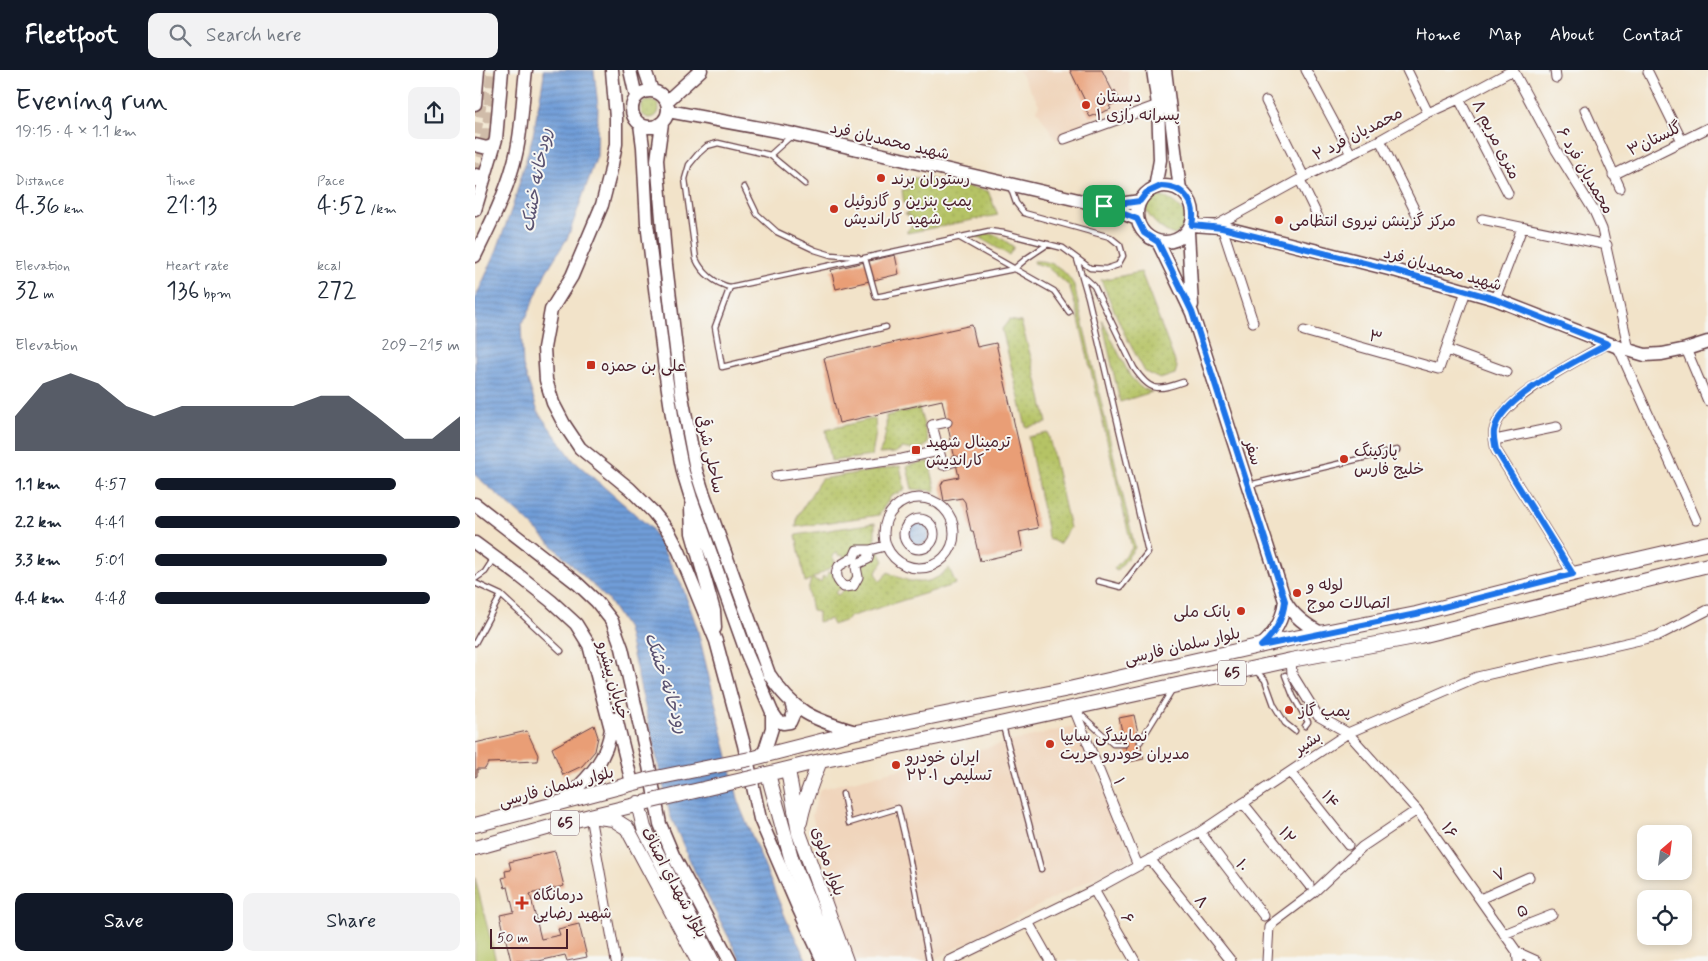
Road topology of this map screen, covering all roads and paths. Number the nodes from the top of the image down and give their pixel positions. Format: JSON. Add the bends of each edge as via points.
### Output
{"nodes":[{"id":1,"x":478,"y":70,"type":"edge"},
{"id":2,"x":502,"y":70,"type":"edge"},
{"id":3,"x":526,"y":70,"type":"edge"},
{"id":4,"x":612,"y":70,"type":"edge"},
{"id":5,"x":630,"y":70,"type":"edge"},
{"id":6,"x":645,"y":70,"type":"edge"},
{"id":7,"x":688,"y":70,"type":"edge"},
{"id":8,"x":701,"y":70,"type":"edge"},
{"id":9,"x":1153,"y":70,"type":"edge"},
{"id":10,"x":1165,"y":70,"type":"edge"},
{"id":11,"x":1306,"y":70,"type":"edge"},
{"id":12,"x":1407,"y":70,"type":"edge"},
{"id":13,"x":1513,"y":70,"type":"edge"},
{"id":14,"x":1648,"y":72,"type":"dead end"},
{"id":15,"x":636,"y":97,"type":"junction"},
{"id":16,"x":662,"y":99,"type":"junction"},
{"id":17,"x":1459,"y":99,"type":"junction"},
{"id":18,"x":1265,"y":101,"type":"dead end"},
{"id":19,"x":475,"y":104,"type":"tunnel mouth"},
{"id":20,"x":1157,"y":105,"type":"junction"},
{"id":21,"x":1585,"y":110,"type":"dead end"},
{"id":22,"x":1428,"y":113,"type":"junction"},
{"id":23,"x":662,"y":123,"type":"junction"},
{"id":24,"x":639,"y":124,"type":"junction"},
{"id":25,"x":1708,"y":128,"type":"edge"},
{"id":26,"x":793,"y":134,"type":"junction"},
{"id":27,"x":1064,"y":140,"type":"dead end"},
{"id":28,"x":1380,"y":140,"type":"junction"},
{"id":29,"x":1682,"y":141,"type":"junction"},
{"id":30,"x":475,"y":145,"type":"edge"},
{"id":31,"x":494,"y":145,"type":"junction"},
{"id":32,"x":475,"y":153,"type":"edge"},
{"id":33,"x":1351,"y":154,"type":"junction"},
{"id":34,"x":770,"y":155,"type":"junction"},
{"id":35,"x":490,"y":162,"type":"junction"},
{"id":36,"x":1613,"y":175,"type":"junction"},
{"id":37,"x":1302,"y":178,"type":"junction"},
{"id":38,"x":805,"y":184,"type":"dead end"},
{"id":39,"x":1010,"y":184,"type":"junction"},
{"id":40,"x":744,"y":187,"type":"dead end"},
{"id":41,"x":1155,"y":188,"type":"junction"},
{"id":42,"x":1620,"y":188,"type":"dead end"},
{"id":43,"x":1180,"y":190,"type":"junction"},
{"id":44,"x":1508,"y":193,"type":"dead end"},
{"id":45,"x":1140,"y":201,"type":"junction"},
{"id":46,"x":1104,"y":206,"type":"junction"},
{"id":47,"x":475,"y":210,"type":"edge"},
{"id":48,"x":1416,"y":213,"type":"dead end"},
{"id":49,"x":1318,"y":217,"type":"dead end"},
{"id":50,"x":1137,"y":219,"type":"junction"},
{"id":51,"x":1482,"y":219,"type":"dead end"},
{"id":52,"x":1219,"y":227,"type":"junction"},
{"id":53,"x":1190,"y":228,"type":"junction"},
{"id":54,"x":1522,"y":228,"type":"junction"},
{"id":55,"x":959,"y":237,"type":"junction"},
{"id":56,"x":1158,"y":242,"type":"junction"},
{"id":57,"x":1048,"y":244,"type":"junction"},
{"id":58,"x":1607,"y":246,"type":"junction"},
{"id":59,"x":475,"y":256,"type":"edge"},
{"id":60,"x":865,"y":258,"type":"junction"},
{"id":61,"x":1077,"y":259,"type":"junction"},
{"id":62,"x":1015,"y":269,"type":"junction"},
{"id":63,"x":1083,"y":276,"type":"junction"},
{"id":64,"x":730,"y":287,"type":"junction"},
{"id":65,"x":1466,"y":291,"type":"junction"},
{"id":66,"x":1495,"y":299,"type":"junction"},
{"id":67,"x":1069,"y":312,"type":"dead end"},
{"id":68,"x":1192,"y":312,"type":"junction"},
{"id":69,"x":1253,"y":322,"type":"dead end"},
{"id":70,"x":886,"y":327,"type":"dead end"},
{"id":71,"x":1304,"y":331,"type":"dead end"},
{"id":72,"x":1708,"y":342,"type":"edge"},
{"id":73,"x":1618,"y":347,"type":"junction"},
{"id":74,"x":1686,"y":349,"type":"junction"},
{"id":75,"x":1447,"y":350,"type":"junction"},
{"id":76,"x":1507,"y":372,"type":"dead end"},
{"id":77,"x":1183,"y":382,"type":"dead end"},
{"id":78,"x":1708,"y":401,"type":"edge"},
{"id":79,"x":947,"y":422,"type":"dead end"},
{"id":80,"x":1557,"y":427,"type":"dead end"},
{"id":81,"x":1495,"y":440,"type":"junction"},
{"id":82,"x":1397,"y":450,"type":"dead end"},
{"id":83,"x":939,"y":452,"type":"junction"},
{"id":84,"x":956,"y":461,"type":"dead end"},
{"id":85,"x":776,"y":476,"type":"dead end"},
{"id":86,"x":1248,"y":485,"type":"junction"},
{"id":87,"x":691,"y":498,"type":"junction"},
{"id":88,"x":475,"y":504,"type":"edge"},
{"id":89,"x":1696,"y":520,"type":"dead end"},
{"id":90,"x":475,"y":536,"type":"edge"},
{"id":91,"x":1708,"y":543,"type":"edge"},
{"id":92,"x":475,"y":544,"type":"edge"},
{"id":93,"x":885,"y":546,"type":"junction"},
{"id":94,"x":870,"y":550,"type":"junction"},
{"id":95,"x":494,"y":558,"type":"junction"},
{"id":96,"x":1708,"y":565,"type":"edge"},
{"id":97,"x":1573,"y":574,"type":"junction"},
{"id":98,"x":475,"y":579,"type":"edge"},
{"id":99,"x":1098,"y":580,"type":"dead end"},
{"id":100,"x":475,"y":583,"type":"edge"},
{"id":101,"x":501,"y":595,"type":"junction"},
{"id":102,"x":1285,"y":601,"type":"junction"},
{"id":103,"x":1708,"y":610,"type":"edge"},
{"id":104,"x":1321,"y":633,"type":"junction"},
{"id":105,"x":716,"y":641,"type":"junction"},
{"id":106,"x":475,"y":643,"type":"edge"},
{"id":107,"x":1261,"y":646,"type":"junction"},
{"id":108,"x":561,"y":650,"type":"dead end"},
{"id":109,"x":1291,"y":660,"type":"junction"},
{"id":110,"x":1254,"y":668,"type":"junction"},
{"id":111,"x":1285,"y":675,"type":"dead end"},
{"id":112,"x":1175,"y":685,"type":"junction"},
{"id":113,"x":791,"y":702,"type":"junction"},
{"id":114,"x":1074,"y":708,"type":"junction"},
{"id":115,"x":772,"y":712,"type":"junction"},
{"id":116,"x":1002,"y":724,"type":"junction"},
{"id":117,"x":1305,"y":726,"type":"dead end"},
{"id":118,"x":1295,"y":731,"type":"dead end"},
{"id":119,"x":856,"y":732,"type":"junction"},
{"id":120,"x":1348,"y":733,"type":"junction"},
{"id":121,"x":1140,"y":742,"type":"dead end"},
{"id":122,"x":1125,"y":744,"type":"dead end"},
{"id":123,"x":755,"y":758,"type":"junction"},
{"id":124,"x":820,"y":761,"type":"junction"},
{"id":125,"x":1290,"y":772,"type":"junction"},
{"id":126,"x":789,"y":775,"type":"junction"},
{"id":127,"x":764,"y":778,"type":"junction"},
{"id":128,"x":639,"y":782,"type":"junction"},
{"id":129,"x":843,"y":794,"type":"dead end"},
{"id":130,"x":564,"y":801,"type":"junction"},
{"id":131,"x":645,"y":802,"type":"junction"},
{"id":132,"x":1243,"y":803,"type":"junction"},
{"id":133,"x":1417,"y":810,"type":"junction"},
{"id":134,"x":590,"y":816,"type":"junction"},
{"id":135,"x":475,"y":825,"type":"edge"},
{"id":136,"x":799,"y":832,"type":"junction"},
{"id":137,"x":1199,"y":832,"type":"junction"},
{"id":138,"x":1348,"y":845,"type":"dead end"},
{"id":139,"x":477,"y":848,"type":"edge"},
{"id":140,"x":1150,"y":859,"type":"junction"},
{"id":141,"x":1138,"y":866,"type":"junction"},
{"id":142,"x":1041,"y":869,"type":"dead end"},
{"id":143,"x":1529,"y":877,"type":"dead end"},
{"id":144,"x":1309,"y":885,"type":"dead end"},
{"id":145,"x":1094,"y":890,"type":"junction"},
{"id":146,"x":1480,"y":899,"type":"junction"},
{"id":147,"x":1551,"y":915,"type":"dead end"},
{"id":148,"x":1263,"y":916,"type":"dead end"},
{"id":149,"x":1028,"y":922,"type":"junction"},
{"id":150,"x":1505,"y":934,"type":"junction"},
{"id":151,"x":1518,"y":956,"type":"edge"},
{"id":152,"x":616,"y":961,"type":"edge"},
{"id":153,"x":698,"y":961,"type":"edge"},
{"id":154,"x":712,"y":961,"type":"edge"},
{"id":155,"x":730,"y":961,"type":"edge"},
{"id":156,"x":823,"y":961,"type":"edge"},
{"id":157,"x":834,"y":961,"type":"edge"},
{"id":158,"x":846,"y":961,"type":"edge"},
{"id":159,"x":929,"y":961,"type":"edge"},
{"id":160,"x":951,"y":961,"type":"edge"},
{"id":161,"x":1050,"y":961,"type":"edge"},
{"id":162,"x":1135,"y":961,"type":"edge"},
{"id":163,"x":1231,"y":961,"type":"edge"},
{"id":164,"x":1267,"y":961,"type":"edge"},
{"id":165,"x":1513,"y":961,"type":"edge"},
{"id":166,"x":1537,"y":961,"type":"edge"}],
"edges":[{"from":1,"to":19,"type":"main road"},
{"from":2,"to":31,"type":"main road"},
{"from":3,"to":59,"type":"main road","via":[[514,165]]},
{"from":4,"to":105,"type":"main road","via":[[616,144],[610,174],[602,205],[572,276],[551,310],[544,348],[546,380],[553,402],[580,448],[630,489],[669,532],[689,572]]},
{"from":5,"to":15,"type":"main road"},
{"from":6,"to":16,"type":"main road"},
{"from":7,"to":16,"type":"main road"},
{"from":8,"to":16,"type":"main road"},
{"from":9,"to":20,"type":"main road"},
{"from":10,"to":43,"type":"main road"},
{"from":11,"to":33,"type":"street"},
{"from":12,"to":22,"type":"street"},
{"from":13,"to":17,"type":"street","name":"۲ محمدیان فرد"},
{"from":13,"to":58,"type":"street","name":"۶ محمدیان فرد","via":[[1556,150],[1594,211]]},
{"from":14,"to":29,"type":"street"},
{"from":15,"to":16,"type":"main road","via":[[641,93]]},
{"from":15,"to":24,"type":"main road","via":[[632,108]]},
{"from":16,"to":23,"type":"main road","via":[[666,118]]},
{"from":16,"to":26,"type":"main road","name":"شهید محمدیان فرد"},
{"from":17,"to":22,"type":"street","name":"۲ محمدیان فرد"},
{"from":17,"to":44,"type":"street","name":"۸ متری مریم"},
{"from":18,"to":37,"type":"street"},
{"from":20,"to":27,"type":"street"},
{"from":20,"to":41,"type":"main road","via":[[1160,160]]},
{"from":21,"to":36,"type":"street"},
{"from":22,"to":28,"type":"street","name":"۲ محمدیان فرد"},
{"from":23,"to":24,"type":"main road","via":[[651,127]]},
{"from":23,"to":113,"type":"main road","name":"ساحلی شرقی","via":[[657,160],[666,265],[681,391],[696,470],[769,674]]},
{"from":24,"to":87,"type":"main road","name":"ساحلی شرقی","via":[[665,370],[683,472]]},
{"from":25,"to":29,"type":"street","name":"گلستان۳"},
{"from":26,"to":34,"type":"lane"},
{"from":26,"to":39,"type":"main road","name":"شهید محمدیان فرد"},
{"from":28,"to":33,"type":"street","name":"۲ محمدیان فرد"},
{"from":28,"to":48,"type":"street"},
{"from":29,"to":36,"type":"street","name":"گلستان۳"},
{"from":30,"to":31,"type":"main road","via":[[487,148]]},
{"from":31,"to":35,"type":"main road"},
{"from":32,"to":35,"type":"main road"},
{"from":33,"to":37,"type":"street","name":"۲ محمدیان فرد"},
{"from":34,"to":38,"type":"lane"},
{"from":34,"to":64,"type":"lane","via":[[718,143],[707,146],[689,165],[685,179],[696,259],[700,268],[721,285]]},
{"from":35,"to":47,"type":"main road"},
{"from":36,"to":42,"type":"street"},
{"from":37,"to":49,"type":"street"},
{"from":37,"to":52,"type":"street","name":"۲ محمدیان فرد"},
{"from":39,"to":46,"type":"main road","name":"شهید محمدیان فرد"},
{"from":39,"to":61,"type":"lane","via":[[1016,203],[1025,213],[1110,237],[1123,251],[1118,265],[1106,269],[1090,268]]},
{"from":40,"to":60,"type":"lane","via":[[757,214],[777,232],[831,255]]},
{"from":41,"to":43,"type":"main road","via":[[1168,186]]},
{"from":41,"to":45,"type":"main road"},
{"from":43,"to":53,"type":"main road","via":[[1191,202]]},
{"from":45,"to":46,"type":"main road"},
{"from":45,"to":50,"type":"main road"},
{"from":46,"to":50,"type":"main road"},
{"from":50,"to":56,"type":"main road","via":[[1144,233]]},
{"from":51,"to":54,"type":"street"},
{"from":52,"to":53,"type":"main road","name":"شهید محمدیان فرد"},
{"from":52,"to":65,"type":"main road","name":"شهید محمدیان فرد"},
{"from":52,"to":69,"type":"street"},
{"from":53,"to":56,"type":"main road","via":[[1183,237],[1171,242]]},
{"from":53,"to":68,"type":"main road","name":"سفر"},
{"from":54,"to":58,"type":"street"},
{"from":54,"to":66,"type":"street"},
{"from":55,"to":57,"type":"lane","via":[[989,231]]},
{"from":55,"to":60,"type":"lane"},
{"from":55,"to":62,"type":"lane"},
{"from":56,"to":68,"type":"main road","name":"سفر"},
{"from":57,"to":61,"type":"lane","via":[[1063,248]]},
{"from":57,"to":62,"type":"lane"},
{"from":58,"to":73,"type":"street","name":"۶ محمدیان فرد"},
{"from":60,"to":62,"type":"lane","via":[[876,297]]},
{"from":60,"to":64,"type":"lane"},
{"from":61,"to":63,"type":"lane"},
{"from":62,"to":67,"type":"lane","via":[[1054,291]]},
{"from":63,"to":77,"type":"lane","via":[[1094,286],[1142,380],[1153,388],[1162,389]]},
{"from":63,"to":99,"type":"lane","via":[[1148,552],[1121,587]]},
{"from":64,"to":70,"type":"lane","via":[[715,327],[722,367]]},
{"from":65,"to":66,"type":"main road","name":"شهید محمدیان فرد"},
{"from":65,"to":75,"type":"street"},
{"from":66,"to":73,"type":"main road","name":"شهید محمدیان فرد"},
{"from":68,"to":86,"type":"main road","name":"سفر"},
{"from":71,"to":75,"type":"street","name":"۳","via":[[1439,369]]},
{"from":72,"to":74,"type":"main road","name":"شهید محمدیان فرد"},
{"from":73,"to":74,"type":"main road","name":"شهید محمدیان فرد","via":[[1645,355]]},
{"from":73,"to":81,"type":"street","via":[[1535,384],[1502,414],[1494,432]]},
{"from":73,"to":89,"type":"street","name":"۶ محمدیان فرد"},
{"from":74,"to":78,"type":"street"},
{"from":75,"to":76,"type":"street"},
{"from":79,"to":83,"type":"street","via":[[932,425]]},
{"from":80,"to":81,"type":"street"},
{"from":81,"to":97,"type":"street","via":[[1496,450]]},
{"from":82,"to":86,"type":"lane"},
{"from":83,"to":84,"type":"street","via":[[943,465]]},
{"from":83,"to":85,"type":"street"},
{"from":86,"to":102,"type":"main road","name":"سفر"},
{"from":87,"to":105,"type":"main road","via":[[692,533],[714,612]]},
{"from":87,"to":115,"type":"main road","name":"ساحلی شرقی","via":[[747,654]]},
{"from":88,"to":155,"type":"main road","via":[[577,584],[597,602],[612,622],[631,684],[660,824]]},
{"from":90,"to":128,"type":"main road","name":"خیابان پیشرو","via":[[577,618],[597,647]]},
{"from":91,"to":97,"type":"main road","name":"بلوار سلمان فارسی","number":"65"},
{"from":92,"to":95,"type":"main road","name":"خیابان پیشرو"},
{"from":93,"to":93,"type":"street","via":[[883,534],[887,518],[893,508],[909,499],[928,499],[941,504],[952,521],[953,541],[945,557],[936,564],[910,568],[897,561]]},
{"from":93,"to":94,"type":"street"},
{"from":94,"to":94,"type":"street","via":[[868,559],[856,566],[859,577],[853,586],[844,586],[836,575],[839,566],[857,550]]},
{"from":95,"to":98,"type":"lane","via":[[485,572]]},
{"from":95,"to":130,"type":"main road","name":"خیابان پیشرو","via":[[551,600],[575,624],[589,645],[611,729],[609,743],[603,758]]},
{"from":96,"to":109,"type":"main road","number":"65","via":[[1420,636]]},
{"from":97,"to":104,"type":"main road","name":"بلوار سلمان فارسی","number":"65","via":[[1416,614]]},
{"from":100,"to":101,"type":"lane"},
{"from":101,"to":106,"type":"lane"},
{"from":101,"to":108,"type":"lane"},
{"from":102,"to":104,"type":"main road","name":"سفر","via":[[1296,617]]},
{"from":102,"to":107,"type":"main road","via":[[1275,630]]},
{"from":103,"to":120,"type":"street","name":"بشیر","via":[[1657,636],[1477,677]]},
{"from":104,"to":107,"type":"main road","name":"بلوار سلمان فارسی","number":"65"},
{"from":105,"to":156,"type":"main road","via":[[760,819]]},
{"from":107,"to":119,"type":"main road","name":"بلوار سلمان فارسی","number":"65"},
{"from":109,"to":110,"type":"main road","number":"65"},
{"from":109,"to":120,"type":"street","name":"۱۶","via":[[1292,674],[1318,716]]},
{"from":110,"to":112,"type":"main road","number":"65"},
{"from":110,"to":118,"type":"lane","via":[[1265,680],[1285,723]]},
{"from":111,"to":117,"type":"lane","via":[[1308,722]]},
{"from":112,"to":114,"type":"main road","number":"65"},
{"from":112,"to":121,"type":"lane"},
{"from":113,"to":115,"type":"main road","via":[[794,713],[790,722],[777,721]]},
{"from":113,"to":119,"type":"main road","name":"ساحلی شرقی","via":[[823,723]]},
{"from":114,"to":116,"type":"main road","number":"65"},
{"from":114,"to":122,"type":"lane","via":[[1113,744]]},
{"from":114,"to":141,"type":"street","name":"۱"},
{"from":115,"to":123,"type":"main road","name":"ساحلی شرقی","via":[[773,728],[765,750]]},
{"from":116,"to":124,"type":"main road","number":"65"},
{"from":116,"to":142,"type":"lane"},
{"from":119,"to":123,"type":"main road","name":"بلوار سلمان فارسی","number":"65"},
{"from":120,"to":125,"type":"street","name":"بشیر"},
{"from":120,"to":133,"type":"street","name":"۱۶"},
{"from":123,"to":128,"type":"main road","number":"65","bridge":true},
{"from":124,"to":126,"type":"main road","number":"65"},
{"from":124,"to":136,"type":"main road","via":[[806,798]]},
{"from":125,"to":132,"type":"street","name":"بشیر"},
{"from":125,"to":138,"type":"street","name":"۱۴"},
{"from":126,"to":127,"type":"main road","number":"65"},
{"from":126,"to":136,"type":"main road","name":"بلوار مولوی"},
{"from":127,"to":131,"type":"main road","number":"65","bridge":true},
{"from":127,"to":157,"type":"main road","name":"بلوار مولوی","via":[[792,861]]},
{"from":128,"to":130,"type":"main road","name":"بلوار سلمان فارسی","number":"65"},
{"from":129,"to":159,"type":"lane","via":[[849,823],[898,808]]},
{"from":130,"to":135,"type":"main road","name":"بلوار سلمان فارسی","number":"65"},
{"from":131,"to":134,"type":"main road","number":"65"},
{"from":131,"to":154,"type":"main road","name":"بلوار شهداي اصناف","via":[[645,828]]},
{"from":132,"to":137,"type":"street","name":"بشیر"},
{"from":132,"to":144,"type":"street","name":"۱۲"},
{"from":133,"to":146,"type":"street","name":"۱۶"},
{"from":133,"to":164,"type":"street","via":[[1362,848],[1313,893],[1269,926]]},
{"from":134,"to":139,"type":"main road","number":"65"},
{"from":134,"to":152,"type":"street"},
{"from":134,"to":153,"type":"main road","name":"بلوار شهداي اصناف","via":[[613,819],[627,828]]},
{"from":136,"to":158,"type":"main road","name":"بلوار مولوی"},
{"from":137,"to":140,"type":"street","name":"بشیر"},
{"from":137,"to":148,"type":"street","name":"۱۰"},
{"from":140,"to":141,"type":"street","name":"بشیر"},
{"from":140,"to":163,"type":"street","name":"۸"},
{"from":141,"to":145,"type":"street","name":"بشیر"},
{"from":143,"to":146,"type":"street","name":"۷"},
{"from":145,"to":149,"type":"street","name":"بشیر"},
{"from":145,"to":162,"type":"street","name":"۶"},
{"from":146,"to":150,"type":"street","name":"۱۶"},
{"from":147,"to":150,"type":"street","name":"۵"},
{"from":149,"to":160,"type":"street","name":"بشیر"},
{"from":149,"to":161,"type":"street"},
{"from":150,"to":151,"type":"street","name":"۱۶"},
{"from":151,"to":165,"type":"street"},
{"from":151,"to":166,"type":"street"}]}
